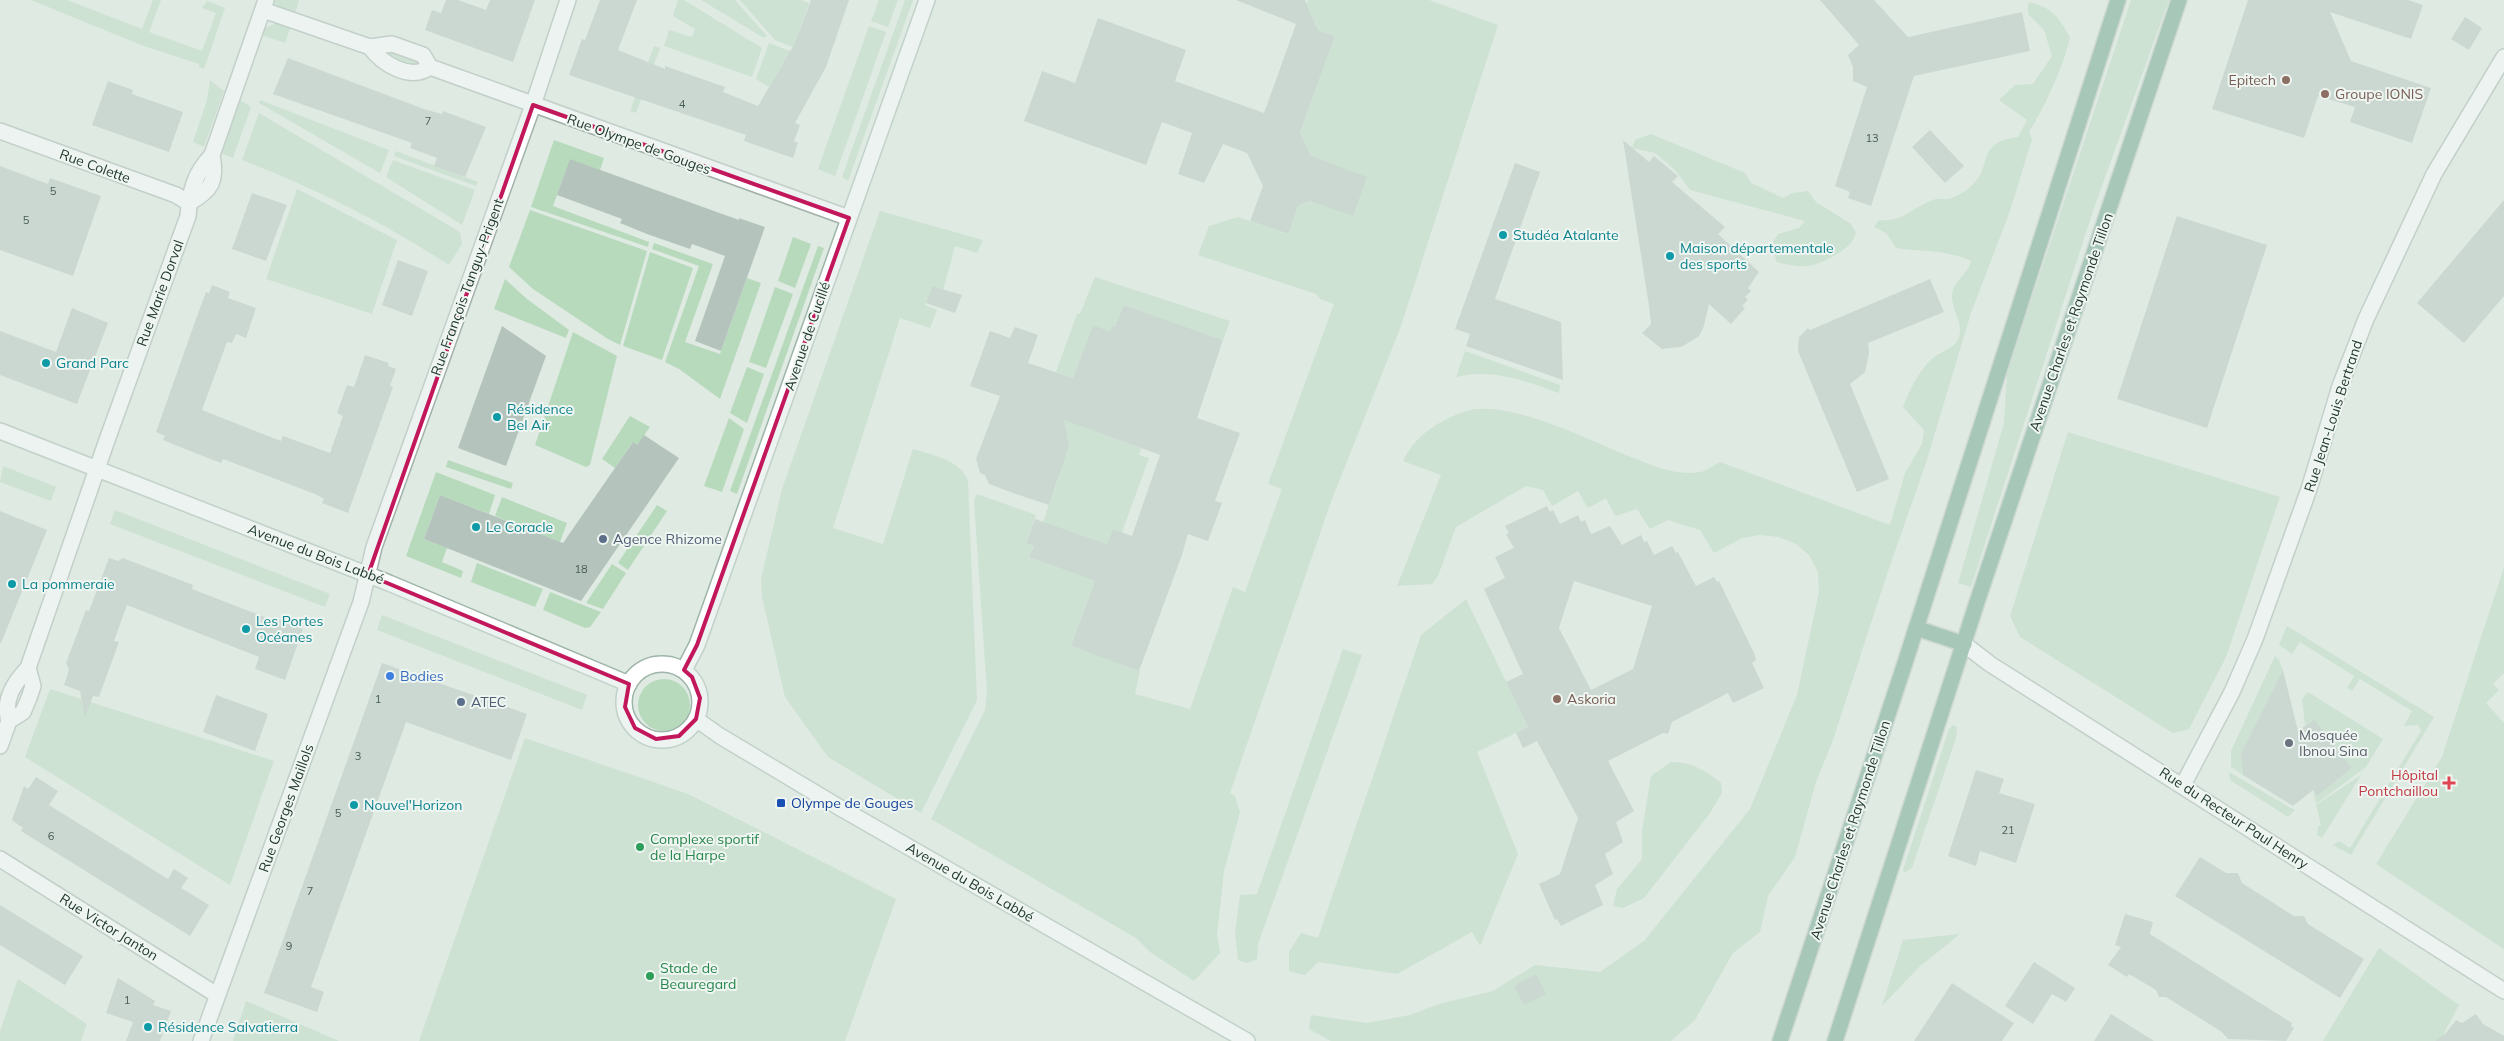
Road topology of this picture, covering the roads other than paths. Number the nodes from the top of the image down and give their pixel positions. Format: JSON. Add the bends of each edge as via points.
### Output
{"nodes":[{"id":1,"x":568,"y":0,"type":"edge"},
{"id":2,"x":927,"y":0,"type":"edge"},
{"id":3,"x":2118,"y":0,"type":"edge"},
{"id":4,"x":2179,"y":0,"type":"edge"},
{"id":5,"x":265,"y":5,"type":"edge"},
{"id":6,"x":2504,"y":57,"type":"edge"},
{"id":7,"x":533,"y":106,"type":"junction"},
{"id":8,"x":0,"y":131,"type":"edge"},
{"id":9,"x":189,"y":203,"type":"junction"},
{"id":10,"x":849,"y":218,"type":"junction"},
{"id":11,"x":0,"y":431,"type":"edge"},
{"id":12,"x":98,"y":468,"type":"junction"},
{"id":13,"x":368,"y":575,"type":"junction"},
{"id":14,"x":1916,"y":628,"type":"junction"},
{"id":15,"x":1964,"y":644,"type":"junction"},
{"id":16,"x":684,"y":670,"type":"junction"},
{"id":17,"x":629,"y":684,"type":"junction"},
{"id":18,"x":696,"y":719,"type":"junction"},
{"id":19,"x":0,"y":746,"type":"edge"},
{"id":20,"x":2182,"y":784,"type":"junction"},
{"id":21,"x":0,"y":859,"type":"edge"},
{"id":22,"x":2504,"y":991,"type":"edge"},
{"id":23,"x":217,"y":995,"type":"junction"},
{"id":24,"x":1781,"y":1039,"type":"edge"},
{"id":25,"x":201,"y":1041,"type":"edge"},
{"id":26,"x":1247,"y":1041,"type":"edge"},
{"id":27,"x":1834,"y":1041,"type":"edge"}],
"edges":[{"from":1,"to":7,"type":"street","name":"Rue François Tanguy-Prigent"},
{"from":2,"to":10,"type":"street","name":"Avenue de Cucillé"},
{"from":3,"to":14,"type":"main road","name":"Avenue Charles et Raymonde Tillon"},
{"from":4,"to":15,"type":"main road","name":"Avenue Charles et Raymonde Tillon"},
{"from":5,"to":7,"type":"street","name":"Rue Olympe de Gouges","via":[[370,47],[386,63],[414,73],[422,73],[430,67]]},
{"from":5,"to":9,"type":"street","name":"Rue Marie Dorval","via":[[212,155],[191,186]]},
{"from":6,"to":20,"type":"street","name":"Rue Jean-Louis Bertrand","via":[[2434,174],[2366,320],[2340,386],[2309,489],[2255,639],[2232,692]]},
{"from":7,"to":10,"type":"street","name":"Rue Olympe de Gouges"},
{"from":7,"to":13,"type":"street","name":"Rue François Tanguy-Prigent","via":[[374,547]]},
{"from":8,"to":9,"type":"street","name":"Rue Colette","via":[[176,195]]},
{"from":9,"to":12,"type":"street","name":"Rue Marie Dorval","via":[[188,216]]},
{"from":10,"to":16,"type":"street","name":"Avenue de Cucillé","via":[[697,645]]},
{"from":11,"to":12,"type":"street","name":"Avenue du Bois Labbé"},
{"from":12,"to":13,"type":"street","name":"Avenue du Bois Labbé"},
{"from":12,"to":19,"type":"street","name":"Rue Marie Dorval","via":[[28,668],[15,681],[5,707],[9,721]]},
{"from":13,"to":17,"type":"street","name":"Avenue du Bois Labbé"},
{"from":13,"to":23,"type":"street","name":"Rue Georges Maillols"},
{"from":14,"to":15,"type":"main road"},
{"from":14,"to":24,"type":"main road","name":"Avenue Charles et Raymonde Tillon"},
{"from":15,"to":20,"type":"street","name":"Rue du Recteur Paul Henry","via":[[1990,664]]},
{"from":15,"to":27,"type":"main road","name":"Avenue Charles et Raymonde Tillon"},
{"from":16,"to":17,"type":"street","via":[[662,664],[651,666],[638,672]]},
{"from":16,"to":18,"type":"street","via":[[692,678],[700,698]]},
{"from":17,"to":18,"type":"street","via":[[625,695],[628,718],[645,735],[656,739],[679,736]]},
{"from":18,"to":26,"type":"street","name":"Avenue du Bois Labbé","via":[[837,806]]},
{"from":20,"to":22,"type":"street","name":"Rue du Recteur Paul Henry"},
{"from":21,"to":23,"type":"street","name":"Rue Victor Janton"},
{"from":23,"to":25,"type":"street","name":"Rue Georges Maillols"}]}
